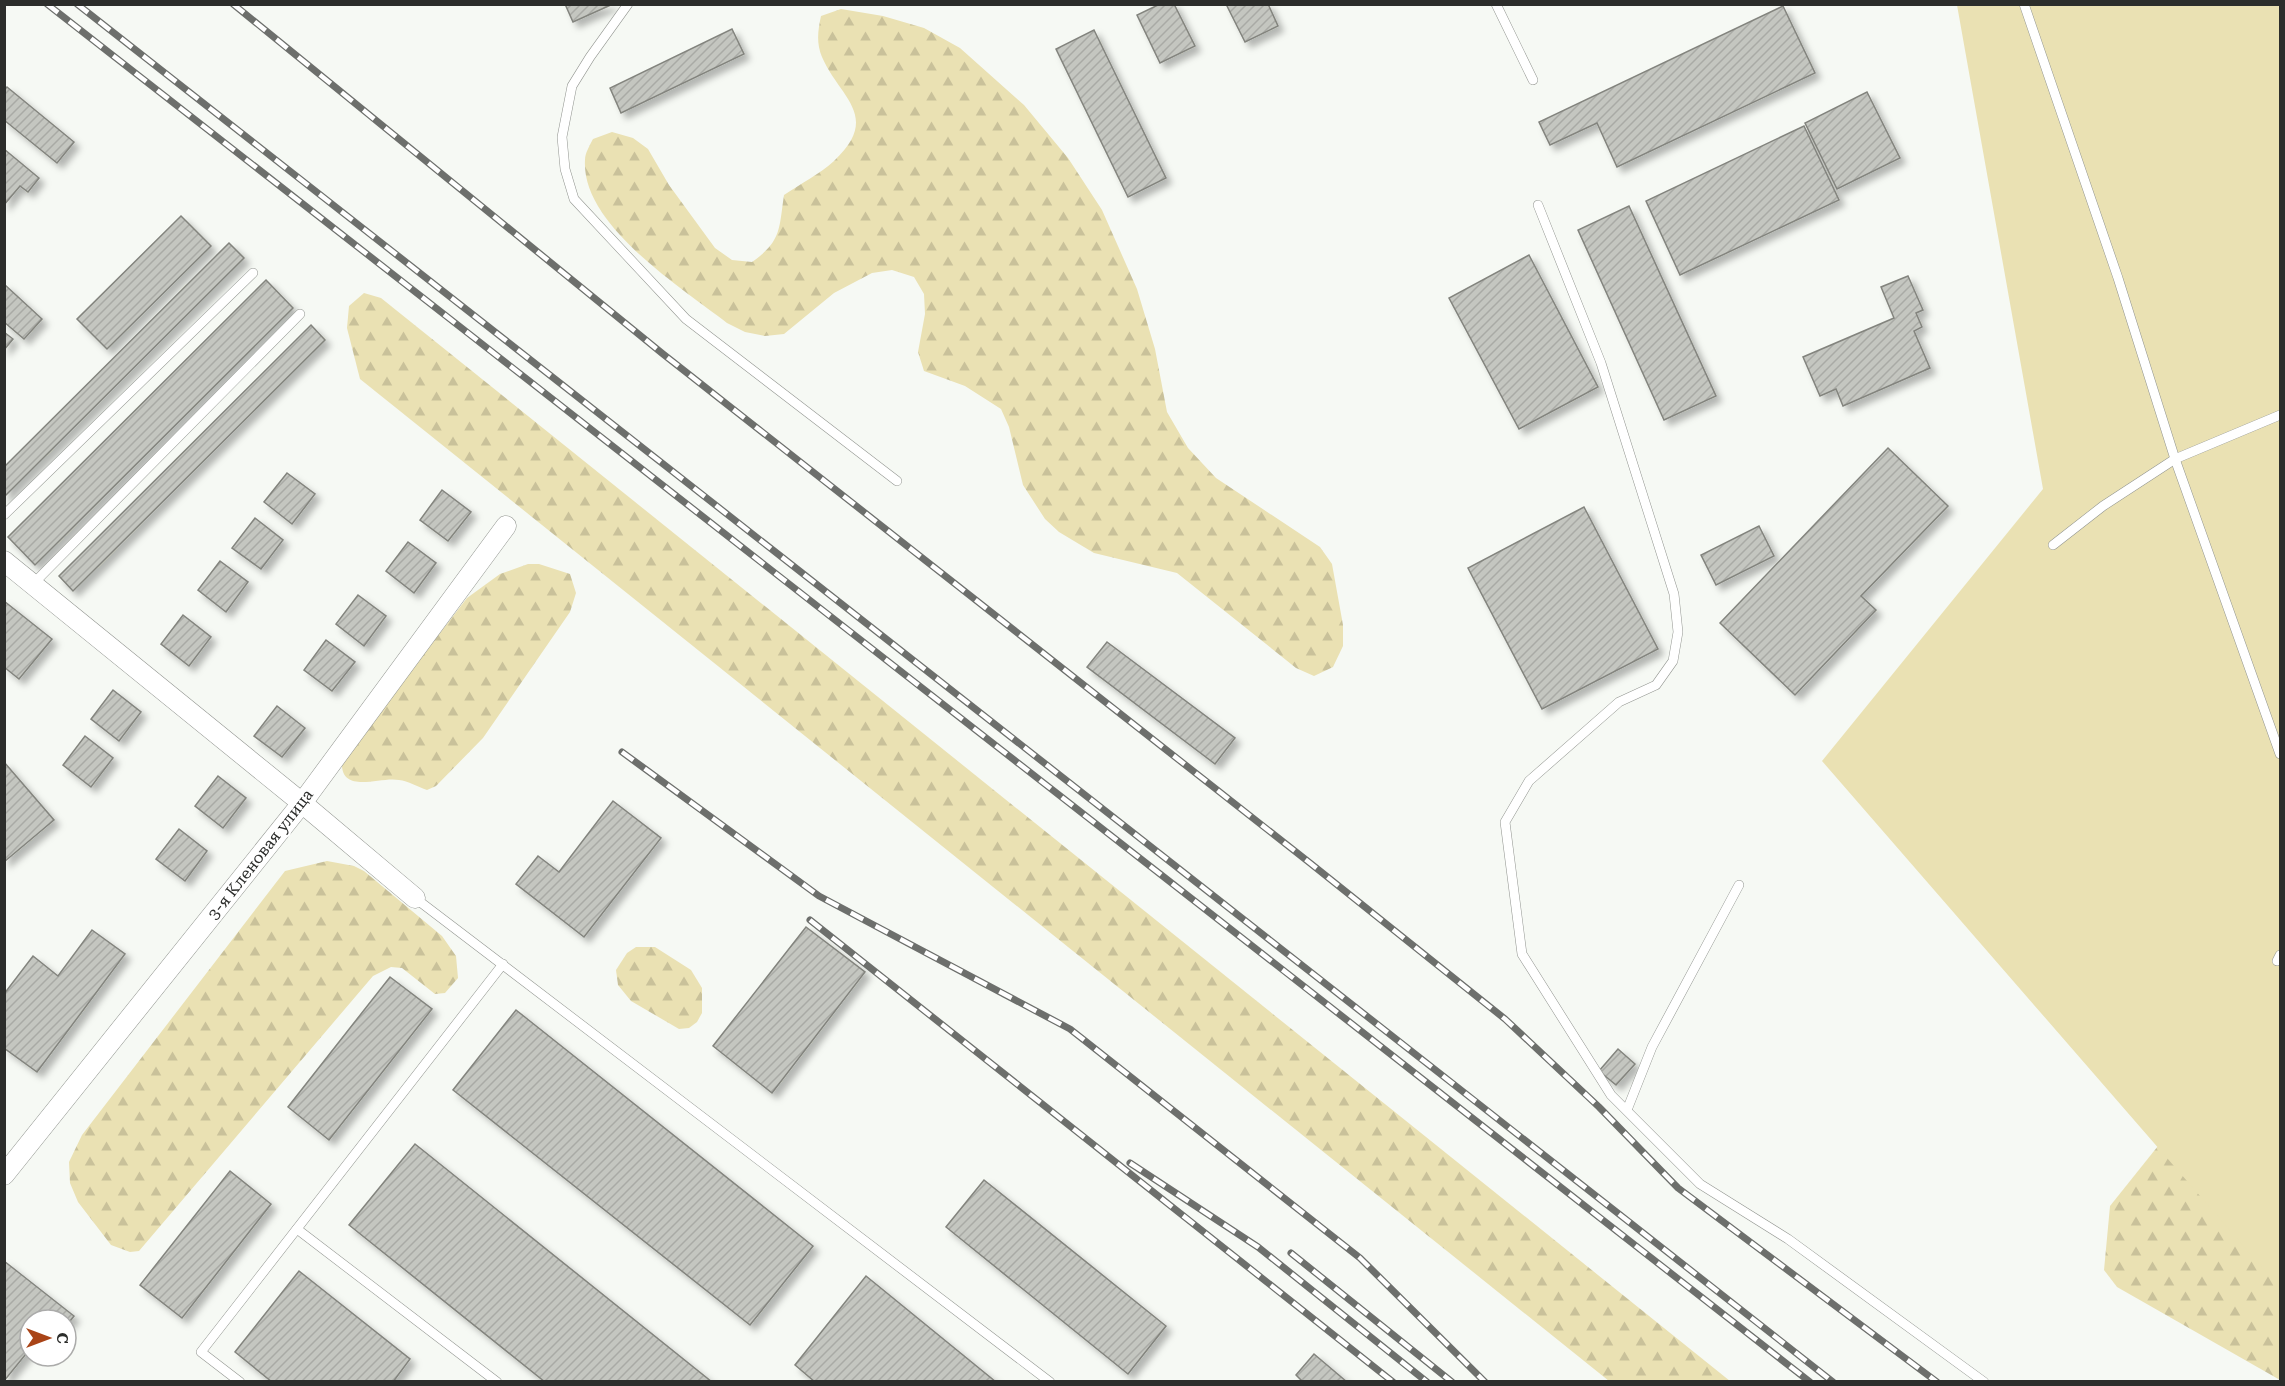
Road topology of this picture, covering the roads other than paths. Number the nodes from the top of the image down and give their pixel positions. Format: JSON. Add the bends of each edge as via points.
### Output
{"nodes":[{"id":1,"x":628,"y":4,"type":"edge"},
{"id":2,"x":1496,"y":4,"type":"edge"},
{"id":3,"x":2024,"y":4,"type":"edge"},
{"id":4,"x":1533,"y":80,"type":"dead end"},
{"id":5,"x":1538,"y":206,"type":"dead end"},
{"id":6,"x":253,"y":273,"type":"dead end"},
{"id":7,"x":300,"y":314,"type":"dead end"},
{"id":8,"x":2280,"y":415,"type":"edge"},
{"id":9,"x":2175,"y":459,"type":"junction"},
{"id":10,"x":897,"y":481,"type":"dead end"},
{"id":11,"x":4,"y":514,"type":"edge"},
{"id":12,"x":506,"y":526,"type":"dead end"},
{"id":13,"x":2054,"y":545,"type":"dead end"},
{"id":14,"x":4,"y":561,"type":"edge"},
{"id":15,"x":33,"y":584,"type":"junction"},
{"id":16,"x":2276,"y":726,"type":"edge"},
{"id":17,"x":2280,"y":754,"type":"edge"},
{"id":18,"x":302,"y":803,"type":"junction"},
{"id":19,"x":1739,"y":885,"type":"dead end"},
{"id":20,"x":415,"y":898,"type":"joint"},
{"id":21,"x":503,"y":964,"type":"junction"},
{"id":22,"x":1627,"y":1110,"type":"junction"},
{"id":23,"x":4,"y":1175,"type":"edge"},
{"id":24,"x":297,"y":1229,"type":"junction"},
{"id":25,"x":240,"y":1382,"type":"edge"},
{"id":26,"x":496,"y":1382,"type":"edge"},
{"id":27,"x":1050,"y":1382,"type":"edge"},
{"id":28,"x":1984,"y":1382,"type":"edge"}],
"edges":[{"from":1,"to":10,"type":"lane","via":[[572,86],[562,137],[565,169],[574,199],[686,319]]},
{"from":2,"to":4,"type":"lane"},
{"from":3,"to":9,"type":"lane"},
{"from":5,"to":22,"type":"lane","via":[[1601,363],[1674,594],[1678,632],[1673,661],[1656,685],[1619,702],[1529,781],[1505,822],[1522,954],[1611,1095]]},
{"from":6,"to":11,"type":"lane"},
{"from":7,"to":15,"type":"lane"},
{"from":8,"to":9,"type":"lane"},
{"from":9,"to":13,"type":"lane","via":[[2103,506]]},
{"from":9,"to":16,"type":"lane"},
{"from":12,"to":18,"type":"street","name":"3-я Кленовая улица"},
{"from":14,"to":15,"type":"street"},
{"from":15,"to":18,"type":"street"},
{"from":16,"to":17,"type":"lane"},
{"from":18,"to":20,"type":"street"},
{"from":18,"to":23,"type":"street","name":"3-я Кленовая улица"},
{"from":19,"to":22,"type":"lane","via":[[1652,1047]]},
{"from":20,"to":21,"type":"lane"},
{"from":21,"to":24,"type":"lane"},
{"from":21,"to":27,"type":"lane"},
{"from":22,"to":28,"type":"lane","via":[[1700,1184],[1788,1239]]},
{"from":24,"to":25,"type":"lane","via":[[201,1352]]},
{"from":24,"to":26,"type":"lane"}]}
